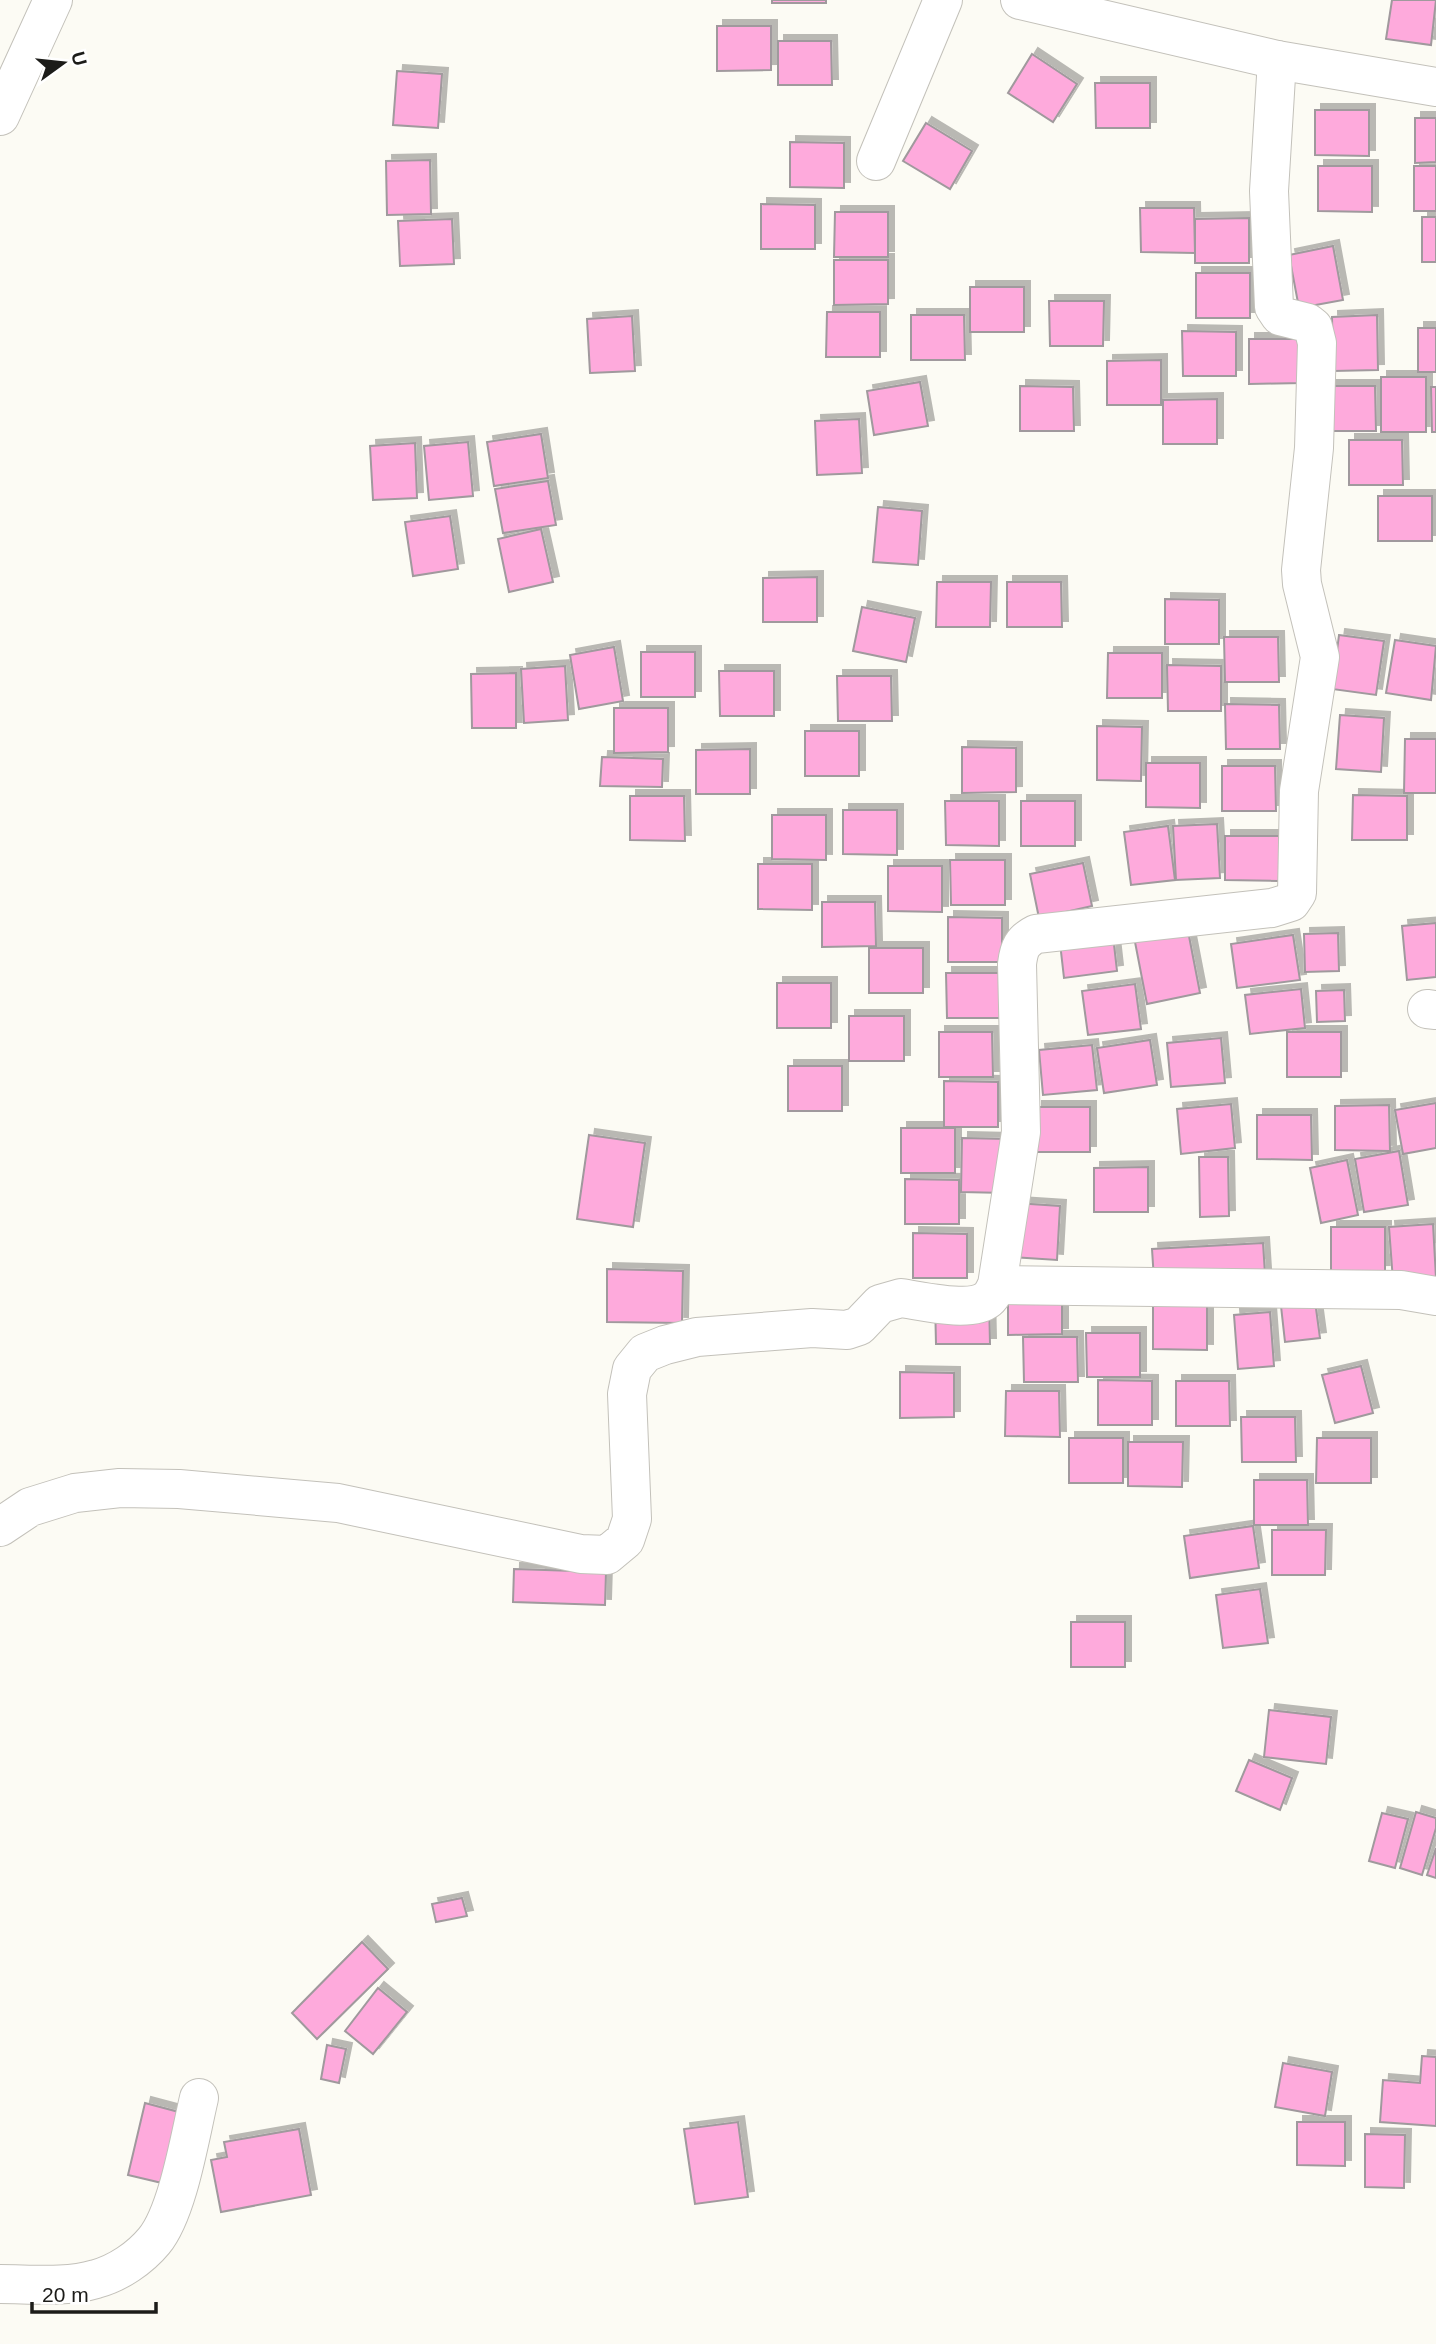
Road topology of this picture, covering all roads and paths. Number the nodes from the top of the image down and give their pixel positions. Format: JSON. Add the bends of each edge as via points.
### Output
{"nodes":[{"id":1,"x":53,"y":0,"type":"edge"},
{"id":2,"x":943,"y":0,"type":"edge"},
{"id":3,"x":1020,"y":0,"type":"edge"},
{"id":4,"x":1277,"y":60,"type":"junction"},
{"id":5,"x":1436,"y":87,"type":"edge"},
{"id":6,"x":0,"y":116,"type":"edge"},
{"id":7,"x":876,"y":161,"type":"dead end"},
{"id":8,"x":997,"y":1285,"type":"junction"},
{"id":9,"x":1436,"y":1296,"type":"edge"},
{"id":10,"x":0,"y":1527,"type":"edge"},
{"id":11,"x":199,"y":2098,"type":"dead end"},
{"id":12,"x":0,"y":2284,"type":"edge"}],
"edges":[{"from":1,"to":6,"type":"street"},
{"from":2,"to":7,"type":"street"},
{"from":3,"to":4,"type":"street"},
{"from":4,"to":5,"type":"street"},
{"from":4,"to":8,"type":"street","via":[[1269,191],[1273,307],[1280,316],[1313,327],[1317,343],[1314,448],[1301,570],[1320,657],[1299,791],[1297,893],[1292,902],[1272,908],[1037,934],[1025,940],[1017,964],[1021,1132]]},
{"from":8,"to":9,"type":"street","via":[[1387,1290]]},
{"from":8,"to":10,"type":"street","via":[[989,1299],[963,1306],[891,1299],[859,1326],[847,1330],[812,1328],[697,1337],[645,1353],[632,1369],[627,1394],[632,1519],[625,1540],[607,1555],[581,1554],[338,1503],[179,1489],[75,1493],[30,1507]]},
{"from":11,"to":12,"type":"street","via":[[174,2202],[155,2240],[128,2265],[96,2279],[56,2285]]}]}
